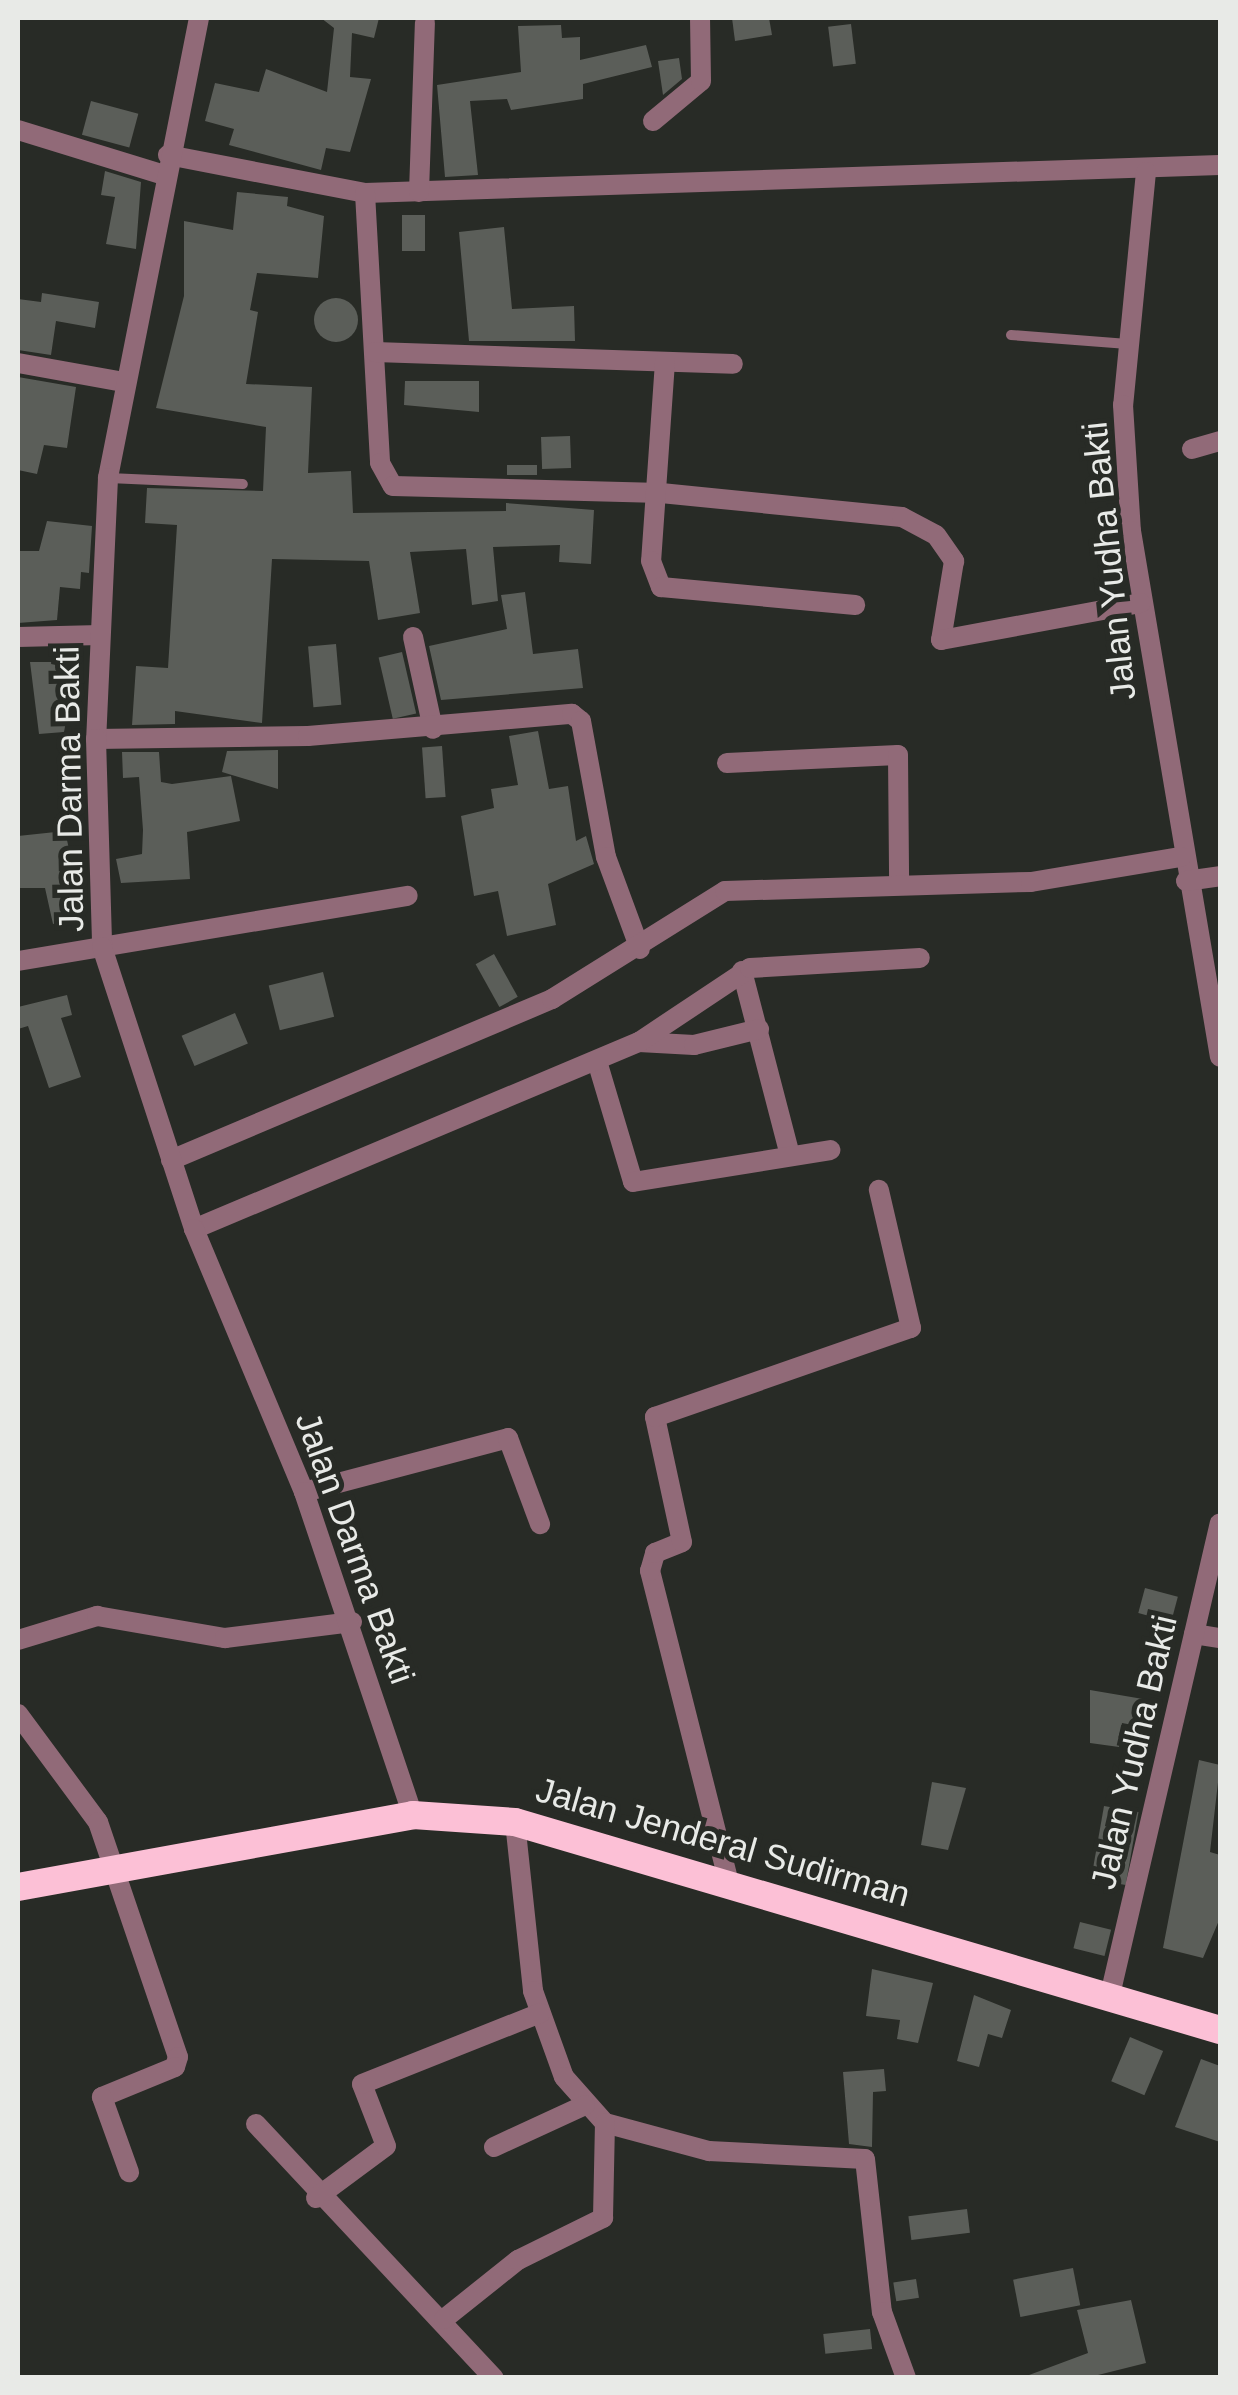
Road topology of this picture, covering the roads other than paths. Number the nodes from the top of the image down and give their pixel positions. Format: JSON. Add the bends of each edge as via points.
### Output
{"nodes":[{"id":1,"x":199,"y":18,"type":"edge"},
{"id":2,"x":700,"y":18,"type":"edge"},
{"id":3,"x":425,"y":23,"type":"dead end"},
{"id":4,"x":653,"y":120,"type":"dead end"},
{"id":5,"x":18,"y":130,"type":"edge"},
{"id":6,"x":165,"y":164,"type":"junction"},
{"id":7,"x":1220,"y":165,"type":"edge"},
{"id":8,"x":1146,"y":172,"type":"junction"},
{"id":9,"x":418,"y":192,"type":"junction"},
{"id":10,"x":366,"y":193,"type":"junction"},
{"id":11,"x":1010,"y":335,"type":"dead end"},
{"id":12,"x":1128,"y":344,"type":"junction"},
{"id":13,"x":376,"y":352,"type":"junction"},
{"id":14,"x":666,"y":362,"type":"junction"},
{"id":15,"x":18,"y":363,"type":"edge"},
{"id":16,"x":733,"y":364,"type":"dead end"},
{"id":17,"x":124,"y":382,"type":"junction"},
{"id":18,"x":1220,"y":441,"type":"edge"},
{"id":19,"x":1192,"y":449,"type":"dead end"},
{"id":20,"x":108,"y":478,"type":"junction"},
{"id":21,"x":243,"y":484,"type":"dead end"},
{"id":22,"x":661,"y":493,"type":"junction"},
{"id":23,"x":1142,"y":603,"type":"junction"},
{"id":24,"x":855,"y":605,"type":"dead end"},
{"id":25,"x":100,"y":635,"type":"junction"},
{"id":26,"x":413,"y":637,"type":"dead end"},
{"id":27,"x":18,"y":638,"type":"edge"},
{"id":28,"x":433,"y":729,"type":"junction"},
{"id":29,"x":96,"y":740,"type":"junction"},
{"id":30,"x":727,"y":763,"type":"dead end"},
{"id":31,"x":1182,"y":857,"type":"junction"},
{"id":32,"x":1220,"y":876,"type":"edge"},
{"id":33,"x":1186,"y":881,"type":"junction"},
{"id":34,"x":899,"y":882,"type":"junction"},
{"id":35,"x":408,"y":896,"type":"dead end"},
{"id":36,"x":102,"y":947,"type":"junction"},
{"id":37,"x":640,"y":950,"type":"junction"},
{"id":38,"x":920,"y":958,"type":"dead end"},
{"id":39,"x":18,"y":961,"type":"edge"},
{"id":40,"x":742,"y":971,"type":"junction"},
{"id":41,"x":759,"y":1029,"type":"junction"},
{"id":42,"x":639,"y":1042,"type":"junction"},
{"id":43,"x":1220,"y":1058,"type":"edge"},
{"id":44,"x":598,"y":1060,"type":"junction"},
{"id":45,"x":830,"y":1150,"type":"dead end"},
{"id":46,"x":790,"y":1155,"type":"junction"},
{"id":47,"x":171,"y":1160,"type":"junction"},
{"id":48,"x":879,"y":1190,"type":"dead end"},
{"id":49,"x":194,"y":1230,"type":"junction"},
{"id":50,"x":304,"y":1492,"type":"junction"},
{"id":51,"x":540,"y":1524,"type":"dead end"},
{"id":52,"x":1220,"y":1524,"type":"edge"},
{"id":53,"x":352,"y":1622,"type":"junction"},
{"id":54,"x":1194,"y":1634,"type":"junction"},
{"id":55,"x":1220,"y":1638,"type":"edge"},
{"id":56,"x":18,"y":1640,"type":"edge"},
{"id":57,"x":18,"y":1714,"type":"edge"},
{"id":58,"x":413,"y":1815,"type":"junction"},
{"id":59,"x":515,"y":1822,"type":"junction"},
{"id":60,"x":114,"y":1867,"type":"junction"},
{"id":61,"x":728,"y":1879,"type":"junction"},
{"id":62,"x":18,"y":1888,"type":"edge"},
{"id":63,"x":1110,"y":1995,"type":"junction"},
{"id":64,"x":540,"y":2014,"type":"junction"},
{"id":65,"x":1220,"y":2030,"type":"edge"},
{"id":66,"x":585,"y":2105,"type":"junction"},
{"id":67,"x":605,"y":2123,"type":"junction"},
{"id":68,"x":256,"y":2124,"type":"dead end"},
{"id":69,"x":494,"y":2146,"type":"dead end"},
{"id":70,"x":129,"y":2172,"type":"dead end"},
{"id":71,"x":316,"y":2198,"type":"junction"},
{"id":72,"x":444,"y":2319,"type":"junction"},
{"id":73,"x":494,"y":2378,"type":"edge"},
{"id":74,"x":906,"y":2378,"type":"edge"}],
"edges":[{"from":1,"to":6,"type":"street","name":"Jalan Darma Bakti"},
{"from":2,"to":4,"type":"street","via":[[701,82]]},
{"from":3,"to":9,"type":"street"},
{"from":5,"to":6,"type":"street"},
{"from":6,"to":10,"type":"street"},
{"from":6,"to":17,"type":"street","name":"Jalan Darma Bakti"},
{"from":7,"to":8,"type":"street"},
{"from":8,"to":9,"type":"street"},
{"from":8,"to":12,"type":"street","name":"Jalan Yudha Bakti"},
{"from":9,"to":10,"type":"street"},
{"from":10,"to":13,"type":"street"},
{"from":11,"to":12,"type":"lane"},
{"from":12,"to":23,"type":"street","name":"Jalan Yudha Bakti","via":[[1123,405]]},
{"from":13,"to":14,"type":"street"},
{"from":13,"to":22,"type":"street","via":[[380,462],[394,486]]},
{"from":14,"to":16,"type":"street"},
{"from":14,"to":22,"type":"street"},
{"from":15,"to":17,"type":"street"},
{"from":17,"to":20,"type":"street","name":"Jalan Darma Bakti"},
{"from":18,"to":19,"type":"street"},
{"from":20,"to":21,"type":"lane"},
{"from":20,"to":25,"type":"street","name":"Jalan Darma Bakti"},
{"from":22,"to":23,"type":"street","via":[[922,524],[954,560],[940,640]]},
{"from":22,"to":24,"type":"street","via":[[651,562],[660,587]]},
{"from":23,"to":31,"type":"street","name":"Jalan Yudha Bakti"},
{"from":25,"to":27,"type":"street"},
{"from":25,"to":29,"type":"street","name":"Jalan Darma Bakti"},
{"from":26,"to":28,"type":"street"},
{"from":28,"to":29,"type":"street"},
{"from":28,"to":37,"type":"street","via":[[579,717],[606,857]]},
{"from":29,"to":36,"type":"street","name":"Jalan Darma Bakti"},
{"from":30,"to":34,"type":"street","via":[[898,755]]},
{"from":31,"to":33,"type":"street","name":"Jalan Yudha Bakti"},
{"from":31,"to":34,"type":"street","via":[[1031,882]]},
{"from":32,"to":33,"type":"street"},
{"from":33,"to":43,"type":"street","name":"Jalan Yudha Bakti"},
{"from":34,"to":37,"type":"street","via":[[737,888]]},
{"from":35,"to":36,"type":"street"},
{"from":36,"to":39,"type":"street"},
{"from":36,"to":47,"type":"street","name":"Jalan Darma Bakti"},
{"from":37,"to":47,"type":"street","via":[[552,999]]},
{"from":38,"to":40,"type":"street"},
{"from":40,"to":41,"type":"street"},
{"from":40,"to":42,"type":"street"},
{"from":41,"to":42,"type":"street","via":[[694,1045]]},
{"from":41,"to":46,"type":"street"},
{"from":42,"to":44,"type":"street"},
{"from":44,"to":46,"type":"street","via":[[633,1182]]},
{"from":44,"to":49,"type":"street"},
{"from":45,"to":46,"type":"street"},
{"from":47,"to":49,"type":"street","name":"Jalan Darma Bakti"},
{"from":48,"to":61,"type":"street","via":[[912,1328],[655,1417],[682,1542],[655,1553],[650,1570]]},
{"from":49,"to":50,"type":"street","name":"Jalan Darma Bakti"},
{"from":50,"to":51,"type":"street","via":[[508,1438]]},
{"from":50,"to":53,"type":"street","name":"Jalan Darma Bakti"},
{"from":52,"to":54,"type":"street","name":"Jalan Yudha Bakti"},
{"from":53,"to":56,"type":"street","via":[[225,1638],[97,1616]]},
{"from":53,"to":58,"type":"street","name":"Jalan Darma Bakti"},
{"from":54,"to":55,"type":"street"},
{"from":54,"to":63,"type":"street","name":"Jalan Yudha Bakti"},
{"from":57,"to":60,"type":"street","via":[[93,1814]]},
{"from":58,"to":59,"type":"highway","name":"Jalan Jenderal Sudirman"},
{"from":58,"to":60,"type":"highway","name":"Jalan Jenderal Sudirman"},
{"from":59,"to":61,"type":"highway","name":"Jalan Jenderal Sudirman"},
{"from":59,"to":64,"type":"street"},
{"from":60,"to":62,"type":"highway","name":"Jalan Jenderal Sudirman"},
{"from":60,"to":70,"type":"street","via":[[178,2058],[175,2067],[102,2098]]},
{"from":61,"to":63,"type":"highway","name":"Jalan Jenderal Sudirman"},
{"from":63,"to":65,"type":"highway","name":"Jalan Jenderal Sudirman"},
{"from":64,"to":66,"type":"street"},
{"from":64,"to":71,"type":"street","via":[[362,2084],[386,2146]]},
{"from":66,"to":67,"type":"street"},
{"from":66,"to":69,"type":"street"},
{"from":67,"to":72,"type":"street","via":[[603,2218],[518,2260]]},
{"from":67,"to":74,"type":"street","via":[[709,2151],[865,2158],[882,2312]]},
{"from":68,"to":71,"type":"street"},
{"from":71,"to":72,"type":"street"},
{"from":72,"to":73,"type":"street"}]}
